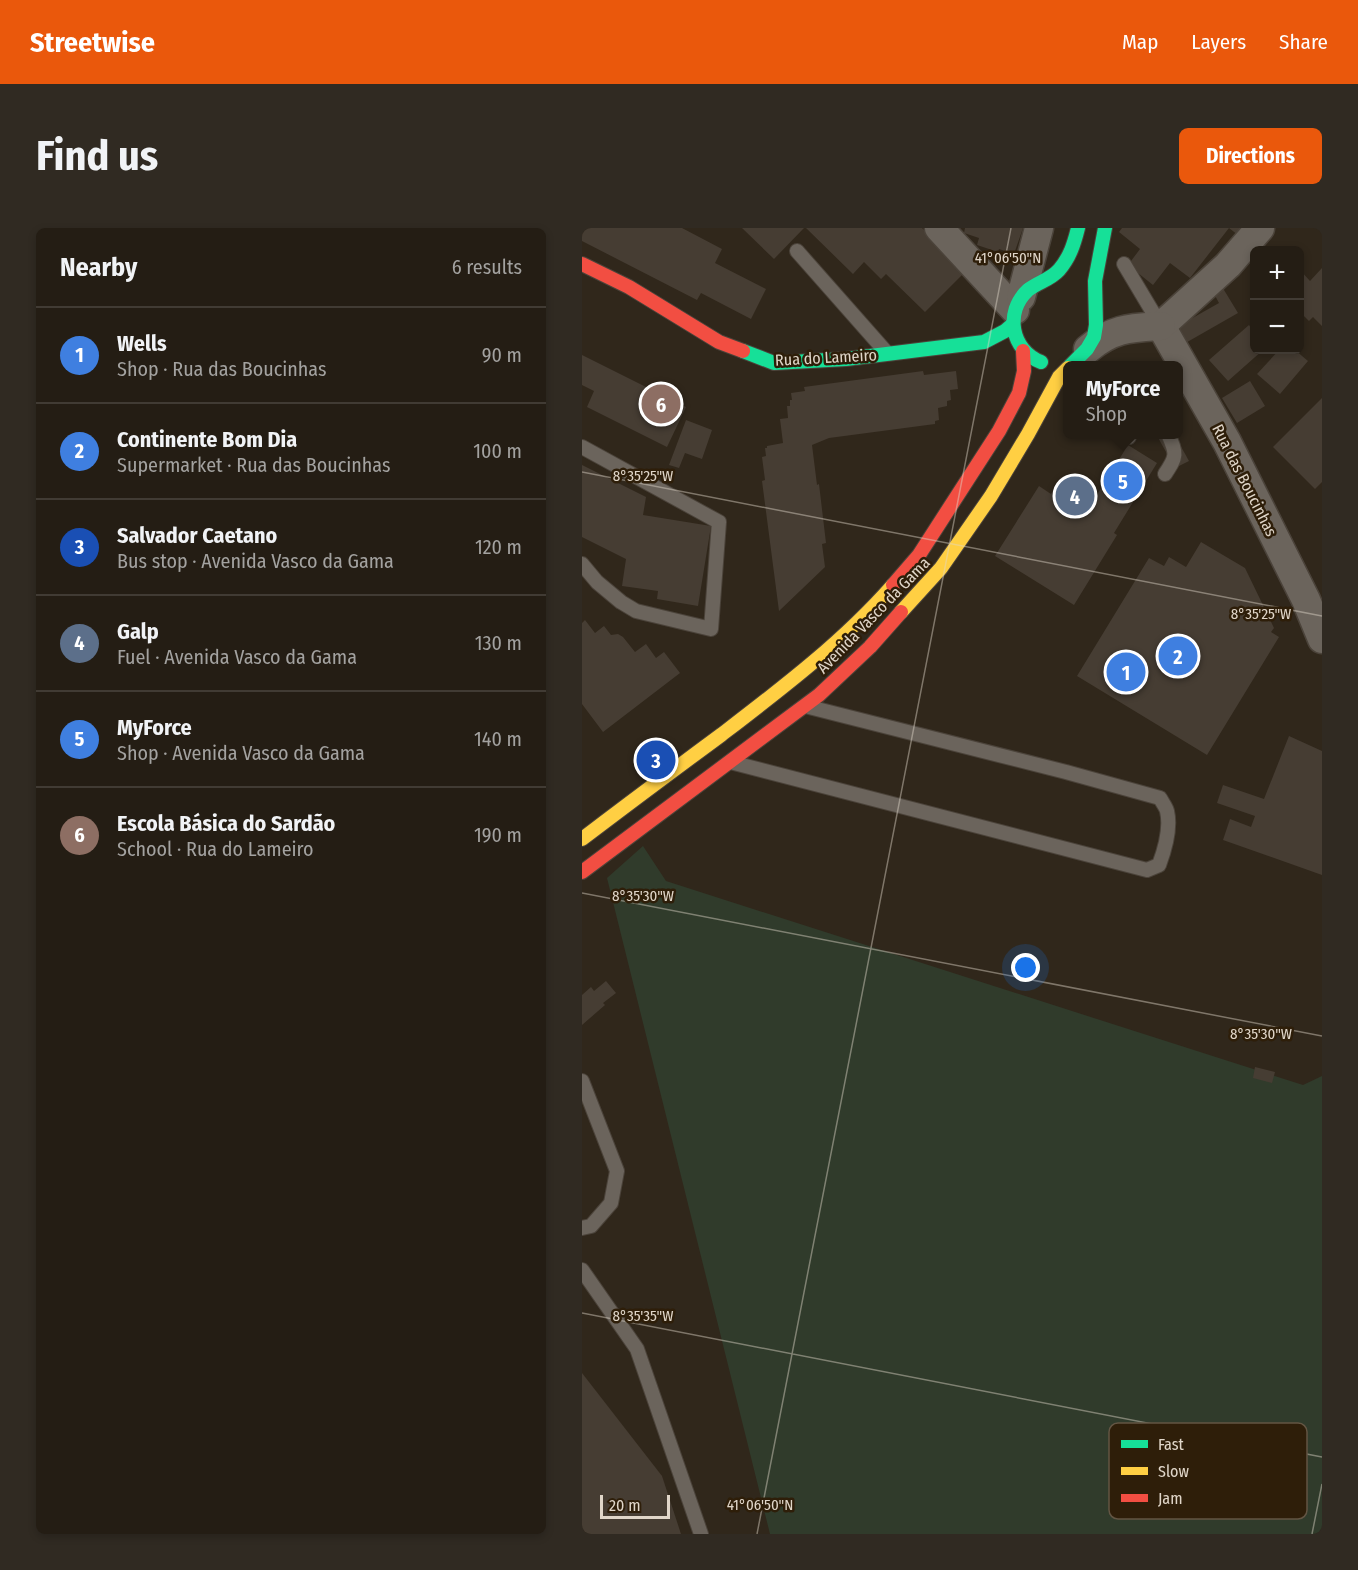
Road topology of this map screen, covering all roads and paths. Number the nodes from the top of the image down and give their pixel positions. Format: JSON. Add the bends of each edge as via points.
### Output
{"nodes":[{"id":1,"x":939,"y":228,"type":"edge"},
{"id":2,"x":1039,"y":228,"type":"edge"},
{"id":3,"x":1078,"y":228,"type":"edge"},
{"id":4,"x":1105,"y":228,"type":"edge"},
{"id":5,"x":1260,"y":228,"type":"edge"},
{"id":6,"x":797,"y":250,"type":"dead end"},
{"id":7,"x":582,"y":264,"type":"edge"},
{"id":8,"x":1124,"y":264,"type":"dead end"},
{"id":9,"x":1062,"y":282,"type":"dead end"},
{"id":10,"x":1088,"y":300,"type":"junction"},
{"id":11,"x":1023,"y":303,"type":"junction"},
{"id":12,"x":1161,"y":326,"type":"junction"},
{"id":13,"x":1128,"y":328,"type":"junction"},
{"id":14,"x":984,"y":342,"type":"junction"},
{"id":15,"x":1023,"y":351,"type":"junction"},
{"id":16,"x":889,"y":354,"type":"junction"},
{"id":17,"x":1076,"y":360,"type":"edge"},
{"id":18,"x":1181,"y":361,"type":"edge"},
{"id":19,"x":1063,"y":364,"type":"edge"},
{"id":20,"x":1183,"y":365,"type":"edge"},
{"id":21,"x":1063,"y":373,"type":"edge"},
{"id":22,"x":1170,"y":439,"type":"edge"},
{"id":23,"x":582,"y":447,"type":"edge"},
{"id":24,"x":1165,"y":474,"type":"dead end"},
{"id":25,"x":582,"y":564,"type":"edge"},
{"id":26,"x":1322,"y":639,"type":"edge"},
{"id":27,"x":804,"y":706,"type":"junction"},
{"id":28,"x":730,"y":762,"type":"junction"},
{"id":29,"x":582,"y":839,"type":"edge"},
{"id":30,"x":582,"y":872,"type":"edge"},
{"id":31,"x":582,"y":1081,"type":"edge"},
{"id":32,"x":582,"y":1228,"type":"edge"},
{"id":33,"x":582,"y":1270,"type":"edge"},
{"id":34,"x":701,"y":1534,"type":"edge"}],
"edges":[{"from":1,"to":11,"type":"street"},
{"from":2,"to":11,"type":"street"},
{"from":3,"to":11,"type":"main road","via":[[1067,259]]},
{"from":4,"to":10,"type":"main road","name":"Avenida Vasco da Gama","via":[[1094,289]]},
{"from":5,"to":12,"type":"street","via":[[1228,265]]},
{"from":6,"to":16,"type":"lane"},
{"from":7,"to":16,"type":"main road","name":"Rua do Lameiro","via":[[629,287],[719,342],[774,363]]},
{"from":8,"to":12,"type":"lane","name":"Rua das Boucinhas"},
{"from":9,"to":11,"type":"main road","via":[[1056,280]]},
{"from":10,"to":13,"type":"street","via":[[1104,321]]},
{"from":10,"to":17,"type":"main road","name":"Avenida Vasco da Gama","via":[[1097,324],[1094,337]]},
{"from":11,"to":14,"type":"main road","name":"Rua do Lameiro","via":[[1005,332]]},
{"from":11,"to":15,"type":"main road","name":"Avenida Vasco da Gama","via":[[1016,339]]},
{"from":12,"to":13,"type":"street"},
{"from":12,"to":18,"type":"street","name":"Rua das Boucinhas"},
{"from":13,"to":17,"type":"street","via":[[1099,340]]},
{"from":14,"to":15,"type":"street","name":"Rua do Lameiro"},
{"from":14,"to":16,"type":"main road","name":"Rua do Lameiro"},
{"from":15,"to":19,"type":"main road","via":[[1035,360]]},
{"from":15,"to":29,"type":"main road","name":"Avenida Vasco da Gama","via":[[1024,370],[1018,393],[999,431],[919,555],[875,605],[768,699]]},
{"from":20,"to":26,"type":"street","name":"Rua das Boucinhas","via":[[1227,442]]},
{"from":21,"to":27,"type":"main road","name":"Avenida Vasco da Gama","via":[[991,496],[941,568],[870,647]]},
{"from":22,"to":24,"type":"lane","via":[[1174,460]]},
{"from":23,"to":25,"type":"lane","via":[[719,522],[711,629],[636,611],[597,582]]},
{"from":27,"to":28,"type":"main road","name":"Avenida Vasco da Gama"},
{"from":27,"to":28,"type":"lane","via":[[1160,798],[1167,810],[1168,828],[1159,865],[1147,870]]},
{"from":28,"to":30,"type":"main road","name":"Avenida Vasco da Gama"},
{"from":31,"to":32,"type":"lane","via":[[617,1171],[611,1203],[591,1226]]},
{"from":33,"to":34,"type":"lane","via":[[637,1349]]}]}
